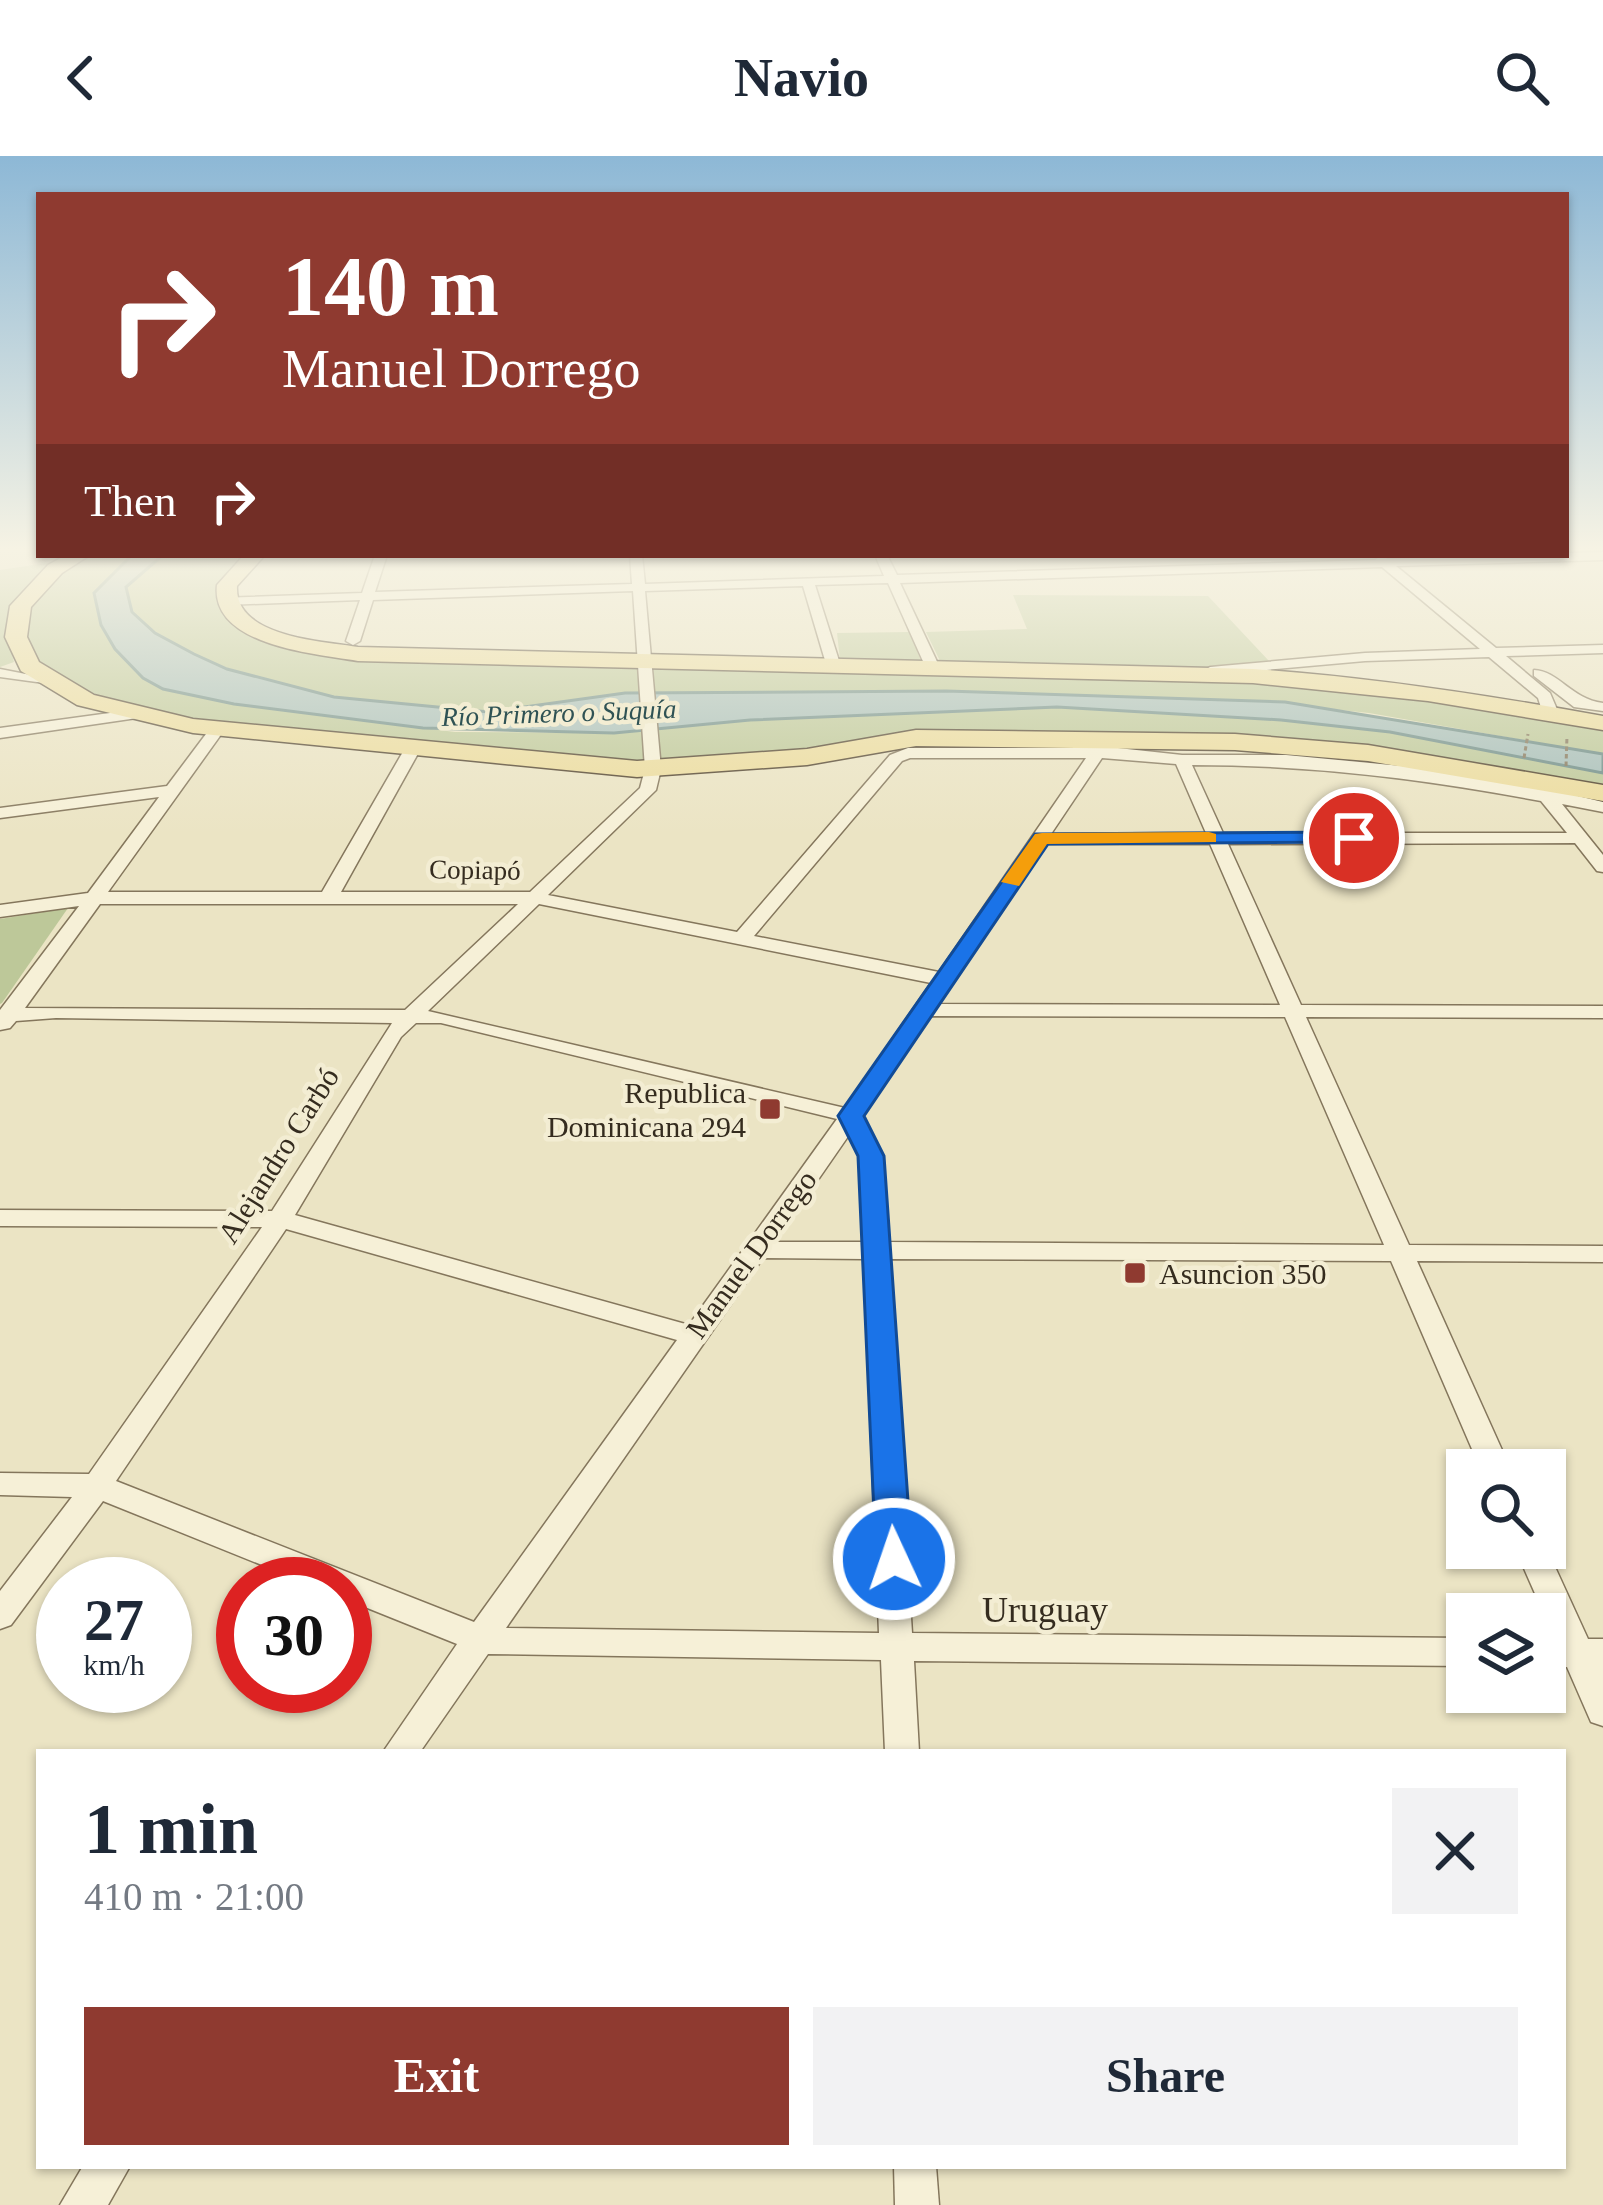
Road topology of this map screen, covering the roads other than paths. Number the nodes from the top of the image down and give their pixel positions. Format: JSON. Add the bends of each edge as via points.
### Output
{"nodes":[{"id":1,"x":19,"y":643,"type":"edge"},
{"id":2,"x":315,"y":643,"type":"edge"},
{"id":3,"x":642,"y":643,"type":"edge"},
{"id":4,"x":827,"y":643,"type":"edge"},
{"id":5,"x":921,"y":643,"type":"edge"},
{"id":6,"x":1491,"y":643,"type":"edge"},
{"id":7,"x":1603,"y":649,"type":"edge"},
{"id":8,"x":1504,"y":652,"type":"junction"},
{"id":9,"x":834,"y":667,"type":"junction"},
{"id":10,"x":933,"y":668,"type":"junction"},
{"id":11,"x":0,"y":673,"type":"edge"},
{"id":12,"x":644,"y":673,"type":"junction"},
{"id":13,"x":1173,"y":673,"type":"junction"},
{"id":14,"x":44,"y":679,"type":"junction"},
{"id":15,"x":1603,"y":707,"type":"edge"},
{"id":16,"x":139,"y":715,"type":"junction"},
{"id":17,"x":1603,"y":723,"type":"edge"},
{"id":18,"x":217,"y":729,"type":"junction"},
{"id":19,"x":0,"y":734,"type":"edge"},
{"id":20,"x":412,"y":750,"type":"junction"},
{"id":21,"x":1545,"y":751,"type":"junction"},
{"id":22,"x":1097,"y":753,"type":"junction"},
{"id":23,"x":1182,"y":760,"type":"junction"},
{"id":24,"x":653,"y":762,"type":"junction"},
{"id":25,"x":173,"y":790,"type":"junction"},
{"id":26,"x":1603,"y":793,"type":"edge"},
{"id":27,"x":1603,"y":807,"type":"edge"},
{"id":28,"x":0,"y":814,"type":"edge"},
{"id":29,"x":1042,"y":838,"type":"junction"},
{"id":30,"x":1218,"y":838,"type":"junction"},
{"id":31,"x":1579,"y":838,"type":"junction"},
{"id":32,"x":1603,"y":867,"type":"edge"},
{"id":33,"x":328,"y":897,"type":"junction"},
{"id":34,"x":95,"y":898,"type":"junction"},
{"id":35,"x":535,"y":898,"type":"junction"},
{"id":36,"x":0,"y":911,"type":"edge"},
{"id":37,"x":742,"y":938,"type":"junction"},
{"id":38,"x":943,"y":979,"type":"junction"},
{"id":39,"x":924,"y":1010,"type":"junction"},
{"id":40,"x":1294,"y":1012,"type":"junction"},
{"id":41,"x":1603,"y":1012,"type":"edge"},
{"id":42,"x":408,"y":1015,"type":"junction"},
{"id":43,"x":3,"y":1020,"type":"edge"},
{"id":44,"x":851,"y":1116,"type":"junction"},
{"id":45,"x":0,"y":1218,"type":"edge"},
{"id":46,"x":280,"y":1219,"type":"junction"},
{"id":47,"x":755,"y":1250,"type":"junction"},
{"id":48,"x":877,"y":1250,"type":"junction"},
{"id":49,"x":1400,"y":1252,"type":"junction"},
{"id":50,"x":1603,"y":1254,"type":"edge"},
{"id":51,"x":692,"y":1335,"type":"junction"},
{"id":52,"x":1487,"y":1449,"type":"edge"},
{"id":53,"x":0,"y":1484,"type":"edge"},
{"id":54,"x":97,"y":1486,"type":"junction"},
{"id":55,"x":276,"y":1557,"type":"edge"},
{"id":56,"x":1540,"y":1569,"type":"edge"},
{"id":57,"x":372,"y":1595,"type":"edge"},
{"id":58,"x":0,"y":1616,"type":"edge"},
{"id":59,"x":480,"y":1639,"type":"junction"},
{"id":60,"x":899,"y":1648,"type":"junction"},
{"id":61,"x":1446,"y":1652,"type":"edge"},
{"id":62,"x":1575,"y":1653,"type":"edge"},
{"id":63,"x":1603,"y":1712,"type":"edge"},
{"id":64,"x":402,"y":1749,"type":"edge"},
{"id":65,"x":902,"y":1749,"type":"edge"},
{"id":66,"x":107,"y":2169,"type":"edge"},
{"id":67,"x":915,"y":2169,"type":"edge"},
{"id":68,"x":82,"y":2205,"type":"edge"},
{"id":69,"x":916,"y":2205,"type":"edge"}],
"edges":[{"from":1,"to":14,"type":"main road"},
{"from":2,"to":12,"type":"main road"},
{"from":3,"to":12,"type":"street"},
{"from":4,"to":9,"type":"street"},
{"from":5,"to":10,"type":"street"},
{"from":6,"to":8,"type":"street"},
{"from":7,"to":8,"type":"street"},
{"from":8,"to":13,"type":"street"},
{"from":8,"to":15,"type":"street","via":[[1579,704]]},
{"from":8,"to":21,"type":"street","via":[[1545,696]]},
{"from":9,"to":10,"type":"main road"},
{"from":9,"to":12,"type":"main road"},
{"from":10,"to":13,"type":"main road"},
{"from":11,"to":14,"type":"street"},
{"from":12,"to":24,"type":"street"},
{"from":13,"to":21,"type":"main road","via":[[1312,681]]},
{"from":14,"to":16,"type":"main road"},
{"from":16,"to":18,"type":"main road"},
{"from":16,"to":19,"type":"street"},
{"from":17,"to":21,"type":"main road"},
{"from":18,"to":20,"type":"main road"},
{"from":18,"to":25,"type":"street"},
{"from":20,"to":24,"type":"main road"},
{"from":20,"to":33,"type":"street"},
{"from":21,"to":23,"type":"street","via":[[1376,767]]},
{"from":21,"to":24,"type":"main road","via":[[968,736],[791,759]]},
{"from":21,"to":26,"type":"main road"},
{"from":21,"to":27,"type":"street"},
{"from":21,"to":31,"type":"street"},
{"from":22,"to":23,"type":"street"},
{"from":22,"to":29,"type":"street","name":"Manuel Dorrego"},
{"from":22,"to":37,"type":"street","via":[[896,758]]},
{"from":23,"to":30,"type":"street"},
{"from":24,"to":35,"type":"street","name":"Alejandro Carbó","via":[[648,790]]},
{"from":25,"to":28,"type":"street"},
{"from":25,"to":34,"type":"street"},
{"from":29,"to":30,"type":"street"},
{"from":29,"to":38,"type":"street","name":"Manuel Dorrego"},
{"from":30,"to":31,"type":"street"},
{"from":30,"to":40,"type":"street"},
{"from":31,"to":32,"type":"street"},
{"from":33,"to":34,"type":"street","name":"Copiapó"},
{"from":33,"to":35,"type":"street","name":"Copiapó"},
{"from":34,"to":36,"type":"street","name":"Copiapó"},
{"from":34,"to":43,"type":"street"},
{"from":35,"to":37,"type":"street","name":"Copiapó"},
{"from":35,"to":42,"type":"street","name":"Alejandro Carbó"},
{"from":37,"to":38,"type":"street","name":"Copiapó"},
{"from":38,"to":39,"type":"street","name":"Manuel Dorrego"},
{"from":39,"to":40,"type":"street"},
{"from":39,"to":44,"type":"street","name":"Manuel Dorrego"},
{"from":40,"to":41,"type":"street"},
{"from":40,"to":49,"type":"street"},
{"from":42,"to":43,"type":"street"},
{"from":42,"to":44,"type":"street"},
{"from":42,"to":46,"type":"street","name":"Alejandro Carbó"},
{"from":44,"to":47,"type":"street","name":"Manuel Dorrego"},
{"from":44,"to":48,"type":"street","via":[[871,1156]]},
{"from":45,"to":46,"type":"street"},
{"from":46,"to":51,"type":"street"},
{"from":46,"to":54,"type":"street","name":"Alejandro Carbó"},
{"from":47,"to":48,"type":"street"},
{"from":47,"to":51,"type":"street","name":"Manuel Dorrego"},
{"from":48,"to":49,"type":"street"},
{"from":48,"to":60,"type":"street"},
{"from":49,"to":50,"type":"street"},
{"from":49,"to":52,"type":"street"},
{"from":51,"to":59,"type":"street","name":"Manuel Dorrego"},
{"from":53,"to":54,"type":"street","name":"Uruguay"},
{"from":54,"to":55,"type":"street","name":"Uruguay"},
{"from":54,"to":58,"type":"street","name":"Alejandro Carbó"},
{"from":56,"to":62,"type":"street"},
{"from":57,"to":59,"type":"street","name":"Uruguay"},
{"from":59,"to":60,"type":"street","name":"Uruguay"},
{"from":59,"to":64,"type":"street","name":"Manuel Dorrego"},
{"from":60,"to":61,"type":"street","name":"Uruguay"},
{"from":60,"to":65,"type":"street"},
{"from":62,"to":63,"type":"street"},
{"from":66,"to":68,"type":"street"},
{"from":67,"to":69,"type":"street"}]}
